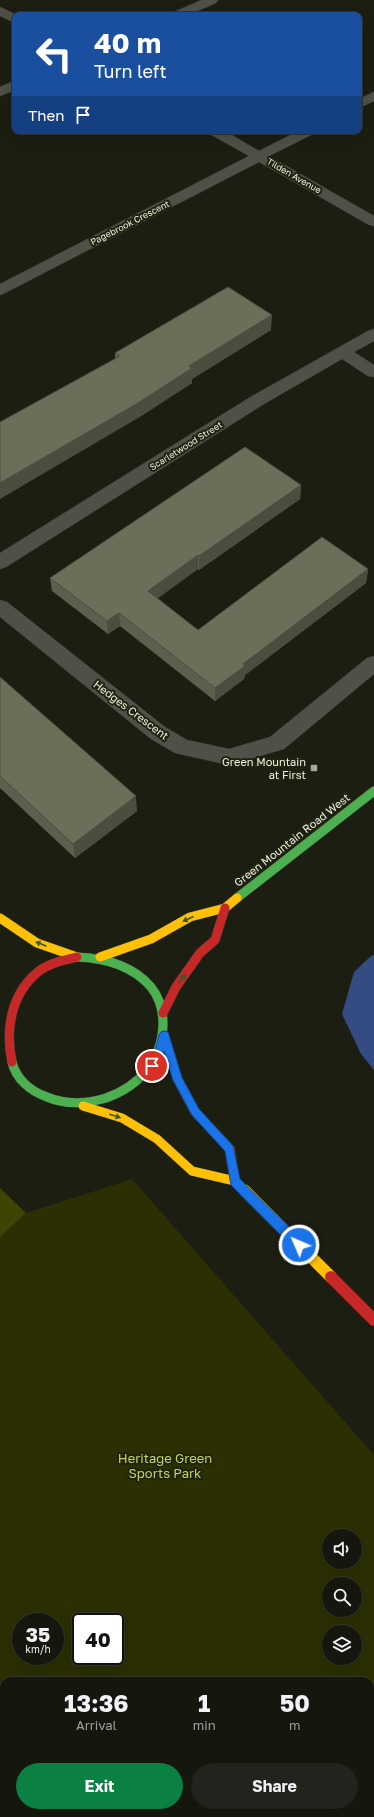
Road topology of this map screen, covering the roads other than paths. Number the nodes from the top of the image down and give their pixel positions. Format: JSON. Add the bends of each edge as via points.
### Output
{"nodes":[{"id":1,"x":212,"y":0,"type":"edge"},
{"id":2,"x":0,"y":11,"type":"edge"},
{"id":3,"x":185,"y":12,"type":"edge"},
{"id":4,"x":12,"y":17,"type":"edge"},
{"id":5,"x":12,"y":86,"type":"edge"},
{"id":6,"x":0,"y":92,"type":"edge"},
{"id":7,"x":374,"y":96,"type":"edge"},
{"id":8,"x":362,"y":102,"type":"edge"},
{"id":9,"x":220,"y":134,"type":"edge"},
{"id":10,"x":302,"y":134,"type":"edge"},
{"id":11,"x":259,"y":156,"type":"junction"},
{"id":12,"x":374,"y":222,"type":"edge"},
{"id":13,"x":0,"y":290,"type":"edge"},
{"id":14,"x":374,"y":334,"type":"edge"},
{"id":15,"x":343,"y":352,"type":"junction"},
{"id":16,"x":374,"y":372,"type":"edge"},
{"id":17,"x":0,"y":562,"type":"edge"},
{"id":18,"x":0,"y":607,"type":"edge"},
{"id":19,"x":374,"y":663,"type":"edge"},
{"id":20,"x":374,"y":791,"type":"edge"},
{"id":21,"x":225,"y":908,"type":"junction"},
{"id":22,"x":0,"y":918,"type":"edge"},
{"id":23,"x":77,"y":957,"type":"junction"},
{"id":24,"x":100,"y":957,"type":"junction"},
{"id":25,"x":163,"y":1013,"type":"junction"},
{"id":26,"x":164,"y":1035,"type":"junction"},
{"id":27,"x":78,"y":1104,"type":"junction"},
{"id":28,"x":235,"y":1181,"type":"junction"},
{"id":29,"x":374,"y":1320,"type":"edge"}],
"edges":[{"from":1,"to":3,"type":"street"},
{"from":2,"to":4,"type":"street"},
{"from":5,"to":6,"type":"street"},
{"from":7,"to":8,"type":"street"},
{"from":9,"to":11,"type":"street","name":"Tilden Avenue"},
{"from":10,"to":11,"type":"street","name":"Pagebrook Crescent"},
{"from":11,"to":12,"type":"street","name":"Tilden Avenue"},
{"from":11,"to":13,"type":"street","name":"Pagebrook Crescent"},
{"from":14,"to":15,"type":"street","name":"Scarletwood Street"},
{"from":15,"to":16,"type":"street"},
{"from":15,"to":17,"type":"street","name":"Scarletwood Street","via":[[258,400]]},
{"from":18,"to":19,"type":"street","name":"Hedges Crescent","via":[[158,733],[182,747],[229,757],[277,743]]},
{"from":20,"to":21,"type":"street","name":"Green Mountain Road West"},
{"from":21,"to":24,"type":"street","name":"Green Mountain Road West","one_way":true,"via":[[190,917],[151,938]]},
{"from":25,"to":21,"type":"street","one_way":true,"via":[[176,987],[200,953],[215,940]]},
{"from":23,"to":22,"type":"street","one_way":true,"via":[[37,943]]},
{"from":23,"to":24,"type":"street"},
{"from":23,"to":27,"type":"street","via":[[54,963],[34,974],[17,990],[5,1008],[2,1032],[5,1054],[15,1074],[32,1090],[54,1101]]},
{"from":24,"to":25,"type":"street","via":[[122,964],[142,976],[155,993]]},
{"from":25,"to":26,"type":"street"},
{"from":26,"to":27,"type":"street","via":[[158,1056],[145,1076],[126,1091],[103,1102]]},
{"from":26,"to":28,"type":"street","via":[[178,1080],[195,1112],[230,1149]]},
{"from":27,"to":28,"type":"street","one_way":true,"via":[[122,1118],[157,1139],[192,1171]]},
{"from":28,"to":29,"type":"street"}]}
